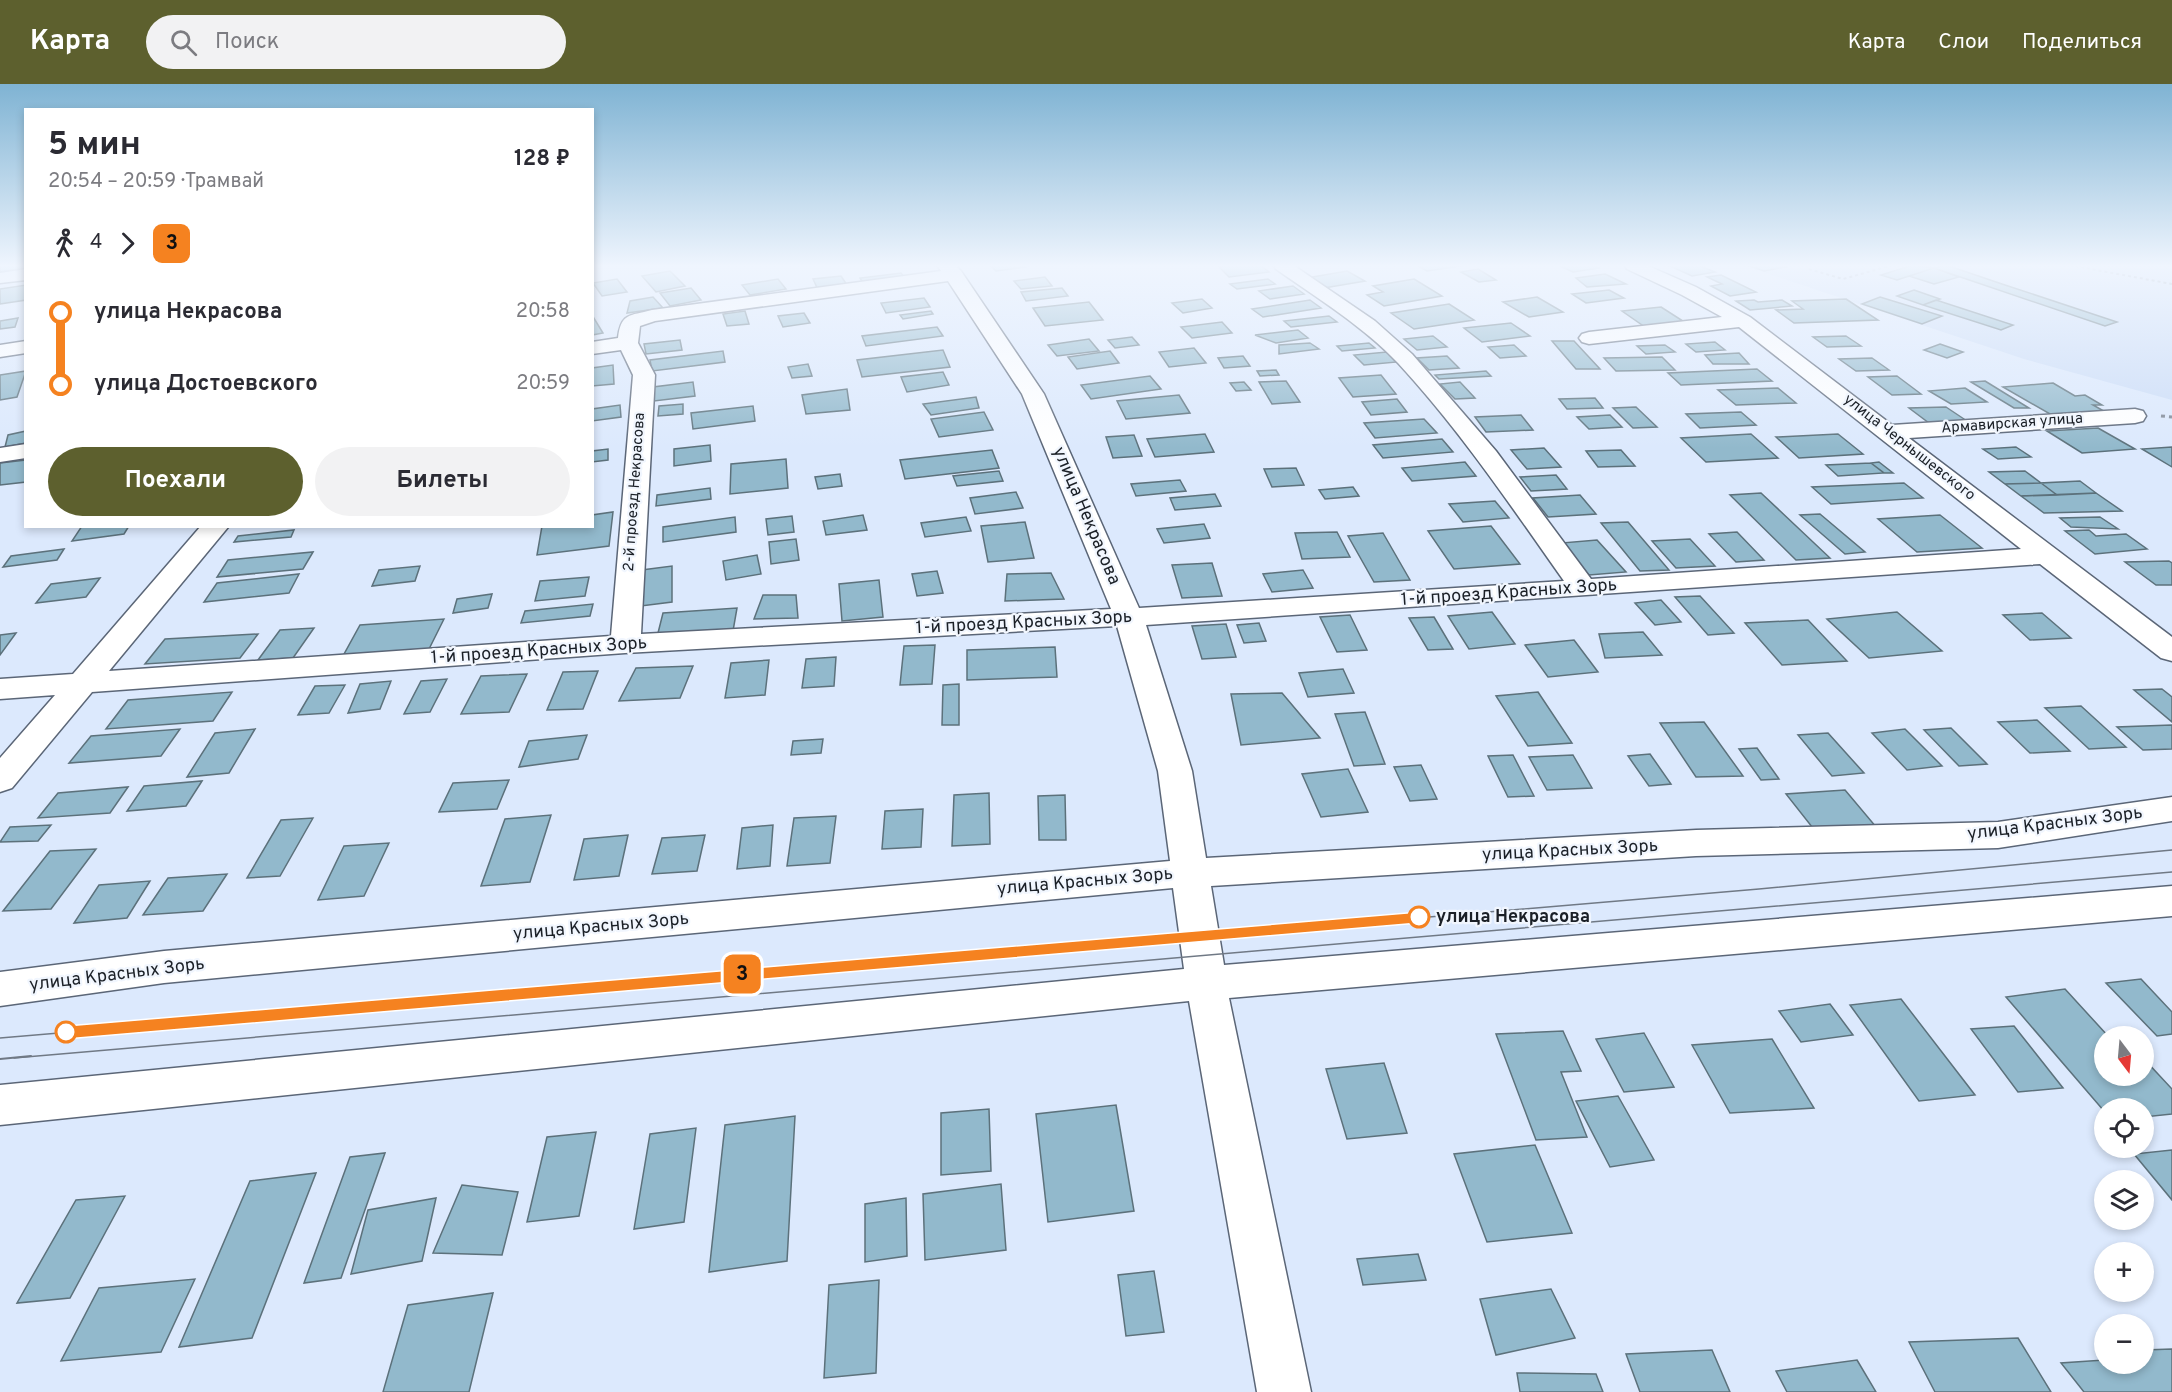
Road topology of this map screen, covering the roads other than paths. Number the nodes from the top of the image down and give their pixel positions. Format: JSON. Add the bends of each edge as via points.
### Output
{"nodes":[{"id":1,"x":630,"y":326,"type":"edge"},
{"id":2,"x":988,"y":326,"type":"edge"},
{"id":3,"x":1370,"y":326,"type":"edge"},
{"id":4,"x":1697,"y":326,"type":"edge"},
{"id":5,"x":1750,"y":326,"type":"edge"},
{"id":6,"x":1589,"y":338,"type":"dead end"},
{"id":7,"x":628,"y":343,"type":"junction"},
{"id":8,"x":24,"y":347,"type":"edge"},
{"id":9,"x":594,"y":348,"type":"edge"},
{"id":10,"x":0,"y":351,"type":"edge"},
{"id":11,"x":2135,"y":416,"type":"dead end"},
{"id":12,"x":1889,"y":432,"type":"junction"},
{"id":13,"x":24,"y":451,"type":"edge"},
{"id":14,"x":0,"y":455,"type":"edge"},
{"id":15,"x":214,"y":528,"type":"edge"},
{"id":16,"x":2048,"y":555,"type":"junction"},
{"id":17,"x":1583,"y":588,"type":"junction"},
{"id":18,"x":1129,"y":617,"type":"junction"},
{"id":19,"x":625,"y":644,"type":"junction"},
{"id":20,"x":2172,"y":652,"type":"edge"},
{"id":21,"x":83,"y":683,"type":"junction"},
{"id":22,"x":0,"y":688,"type":"edge"},
{"id":23,"x":0,"y":780,"type":"edge"},
{"id":24,"x":2172,"y":809,"type":"edge"},
{"id":25,"x":1190,"y":873,"type":"junction"},
{"id":26,"x":2172,"y":901,"type":"edge"},
{"id":27,"x":1206,"y":982,"type":"junction"},
{"id":28,"x":0,"y":989,"type":"edge"},
{"id":29,"x":0,"y":1105,"type":"edge"},
{"id":30,"x":1284,"y":1392,"type":"edge"}],
"edges":[{"from":1,"to":7,"type":"street"},
{"from":2,"to":18,"type":"street","name":"улица Некрасова","via":[[1033,394]]},
{"from":3,"to":17,"type":"street","via":[[1406,358],[1488,456]]},
{"from":4,"to":6,"type":"street"},
{"from":5,"to":12,"type":"street","name":"улица Чернышевского"},
{"from":7,"to":9,"type":"street"},
{"from":7,"to":19,"type":"street","name":"2-й проезд Некрасова","via":[[644,375]]},
{"from":8,"to":10,"type":"street"},
{"from":11,"to":12,"type":"street","name":"Армавирская улица"},
{"from":12,"to":16,"type":"street","name":"улица Чернышевского"},
{"from":13,"to":14,"type":"street"},
{"from":15,"to":21,"type":"street"},
{"from":16,"to":17,"type":"street","name":"1-й проезд Красных Зорь"},
{"from":16,"to":20,"type":"street","name":"улица Чернышевского"},
{"from":17,"to":18,"type":"street","name":"1-й проезд Красных Зорь"},
{"from":18,"to":19,"type":"street","name":"1-й проезд Красных Зорь"},
{"from":18,"to":25,"type":"street","name":"улица Некрасова","via":[[1174,771]]},
{"from":19,"to":21,"type":"street","name":"1-й проезд Красных Зорь"},
{"from":21,"to":22,"type":"street","name":"1-й проезд Красных Зорь"},
{"from":21,"to":23,"type":"street"},
{"from":24,"to":25,"type":"street","name":"улица Красных Зорь","via":[[1998,835],[1696,843]]},
{"from":25,"to":27,"type":"street","name":"улица Некрасова"},
{"from":25,"to":28,"type":"street","name":"улица Красных Зорь","via":[[164,968]]},
{"from":26,"to":27,"type":"street"},
{"from":27,"to":29,"type":"street"},
{"from":27,"to":30,"type":"street","name":"улица Некрасова"}]}
